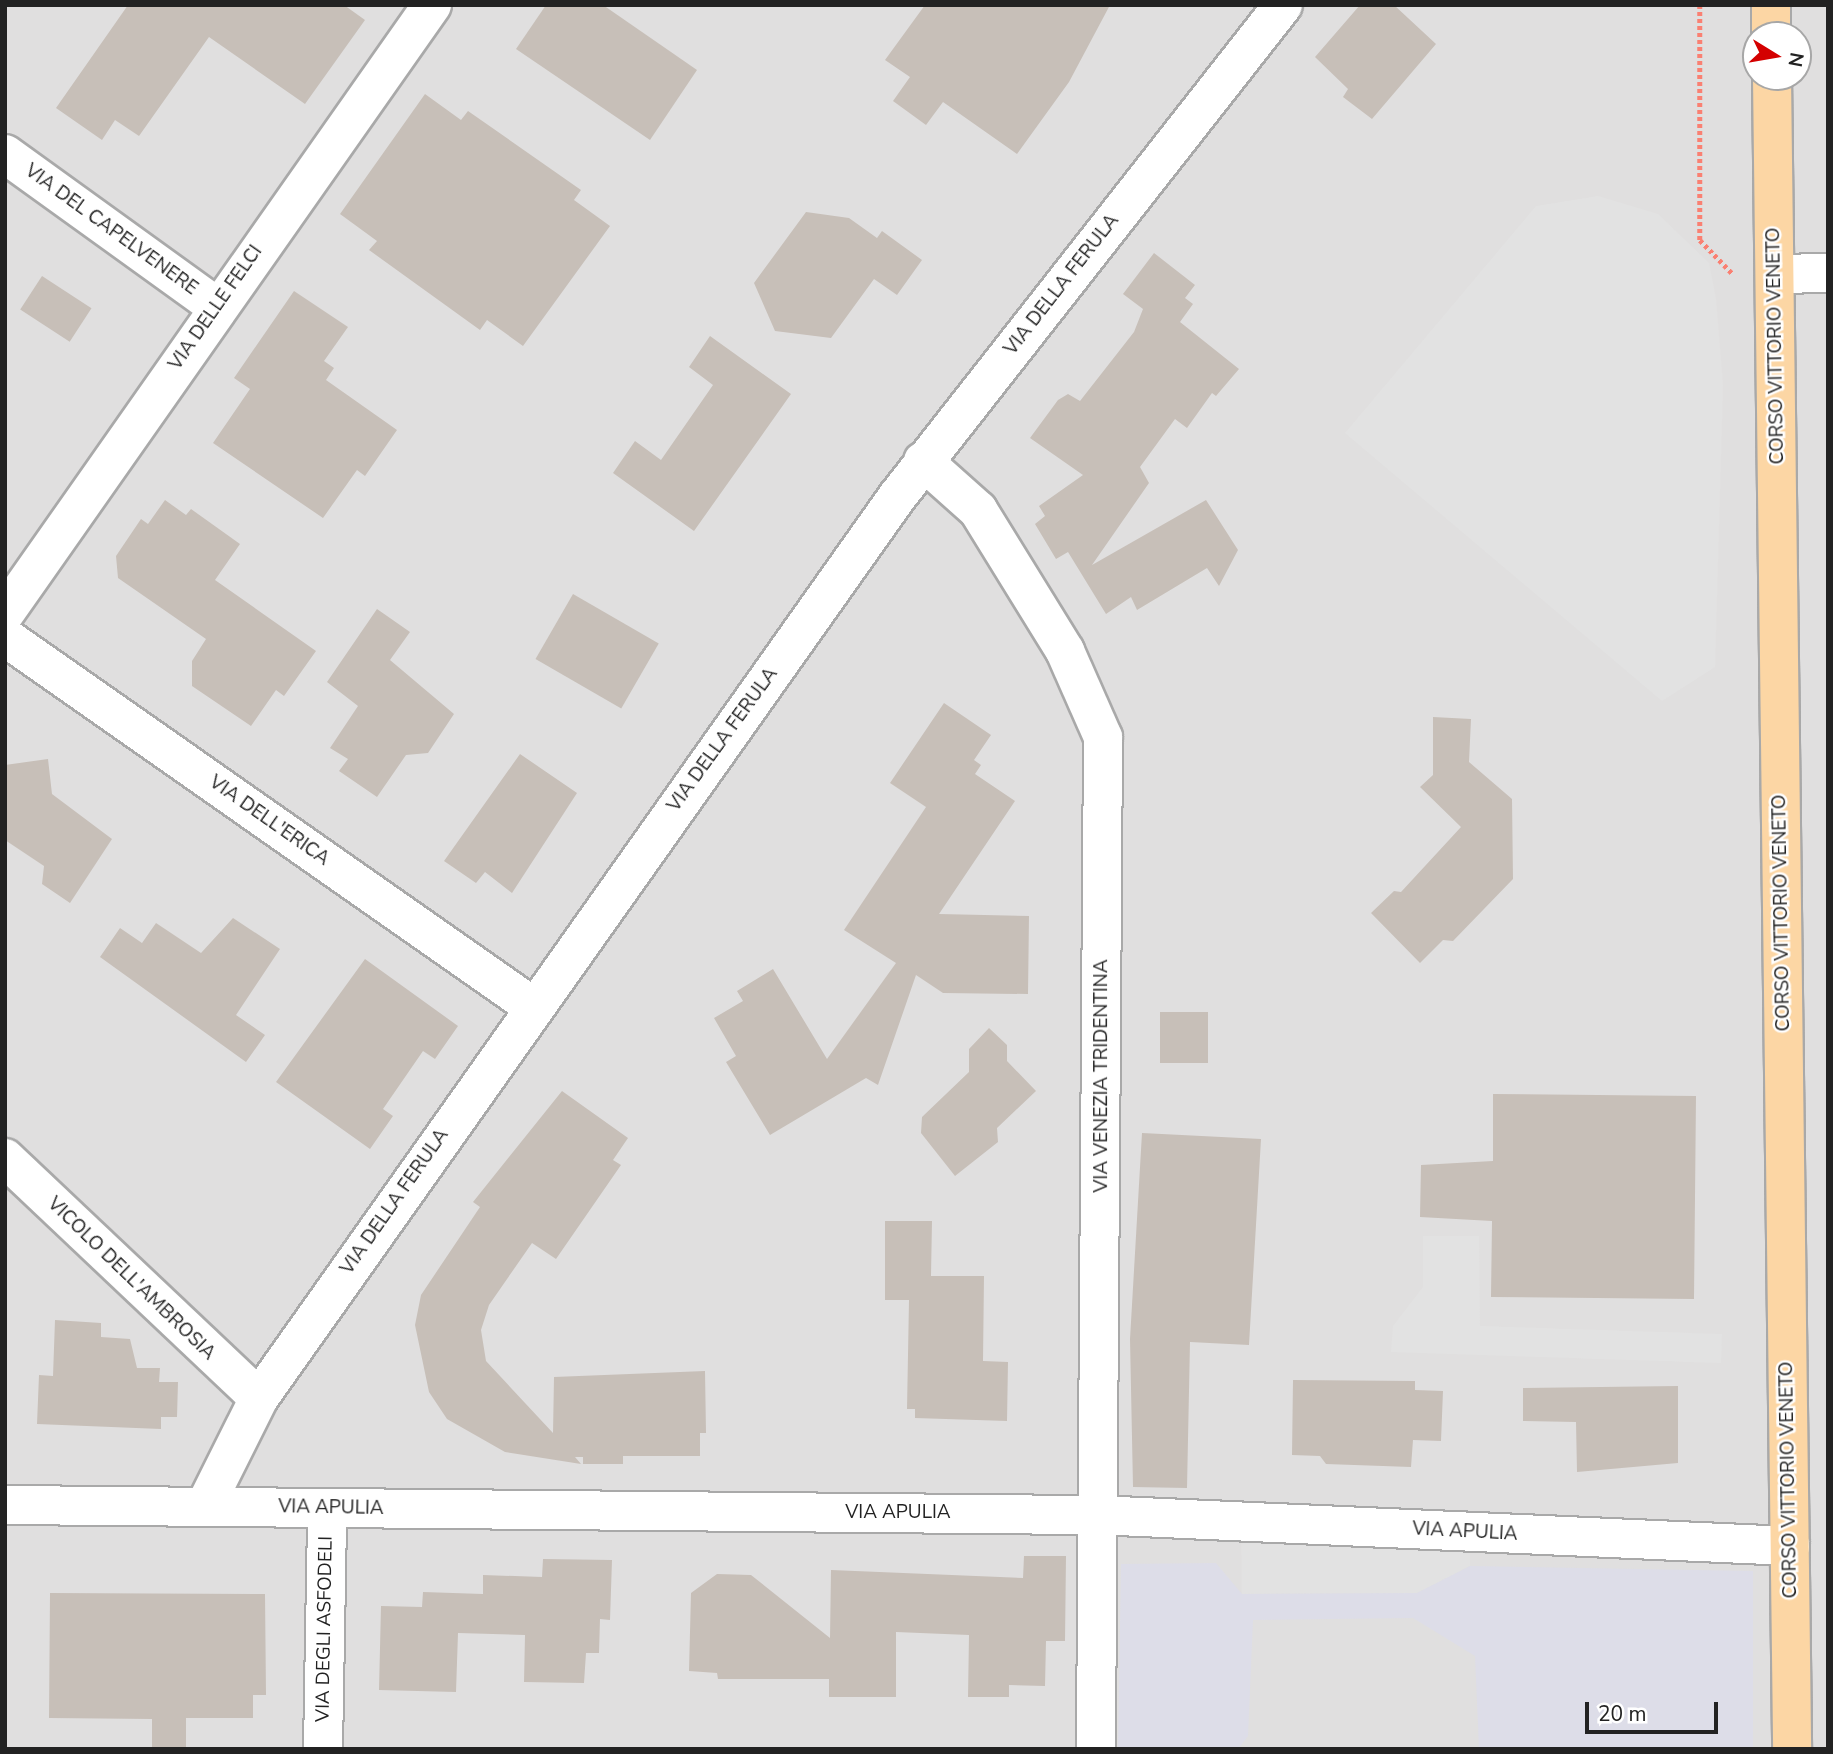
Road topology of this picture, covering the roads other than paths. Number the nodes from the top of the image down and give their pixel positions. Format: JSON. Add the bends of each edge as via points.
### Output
{"nodes":[{"id":1,"x":432,"y":5,"type":"edge"},
{"id":2,"x":1283,"y":5,"type":"edge"},
{"id":3,"x":1772,"y":91,"type":"edge"},
{"id":4,"x":5,"y":154,"type":"edge"},
{"id":5,"x":1828,"y":273,"type":"edge"},
{"id":6,"x":1776,"y":274,"type":"junction"},
{"id":7,"x":216,"y":306,"type":"junction"},
{"id":8,"x":923,"y":461,"type":"junction"},
{"id":9,"x":5,"y":613,"type":"edge"},
{"id":10,"x":5,"y":637,"type":"edge"},
{"id":11,"x":532,"y":1006,"type":"junction"},
{"id":12,"x":5,"y":1158,"type":"edge"},
{"id":13,"x":259,"y":1398,"type":"junction"},
{"id":14,"x":206,"y":1504,"type":"junction"},
{"id":15,"x":5,"y":1505,"type":"edge"},
{"id":16,"x":327,"y":1509,"type":"junction"},
{"id":17,"x":1096,"y":1515,"type":"junction"},
{"id":18,"x":1790,"y":1546,"type":"junction"},
{"id":19,"x":323,"y":1749,"type":"edge"},
{"id":20,"x":1096,"y":1749,"type":"edge"},
{"id":21,"x":1792,"y":1749,"type":"edge"}],
"edges":[{"from":1,"to":7,"type":"street","name":"VIA DELLE FELCI"},
{"from":2,"to":8,"type":"street","name":"VIA DELLA FERULA"},
{"from":3,"to":6,"type":"main road","name":"CORSO VITTORIO VENETO"},
{"from":4,"to":7,"type":"street","name":"VIA DEL CAPELVENERE"},
{"from":5,"to":6,"type":"street"},
{"from":6,"to":18,"type":"main road","name":"CORSO VITTORIO VENETO"},
{"from":7,"to":9,"type":"street","name":"VIA DELLE FELCI"},
{"from":8,"to":11,"type":"street","name":"VIA DELLA FERULA"},
{"from":8,"to":17,"type":"street","name":"VIA VENEZIA TRIDENTINA","via":[[978,510],[1065,651],[1103,737]]},
{"from":10,"to":11,"type":"street","name":"VIA DELL'ERICA"},
{"from":11,"to":13,"type":"street","name":"VIA DELLA FERULA"},
{"from":12,"to":13,"type":"street","name":"VICOLO DELL'AMBROSIA"},
{"from":13,"to":14,"type":"street","name":"VIA DELLA FERULA"},
{"from":14,"to":15,"type":"street","name":"VIA APULIA"},
{"from":14,"to":16,"type":"street","name":"VIA APULIA"},
{"from":16,"to":17,"type":"street","name":"VIA APULIA"},
{"from":16,"to":19,"type":"street","name":"VIA DEGLI ASFODELI"},
{"from":17,"to":18,"type":"street","name":"VIA APULIA"},
{"from":17,"to":20,"type":"street","name":"VIA VENEZIA TRIDENTINA"},
{"from":18,"to":21,"type":"main road","name":"CORSO VITTORIO VENETO"}]}
